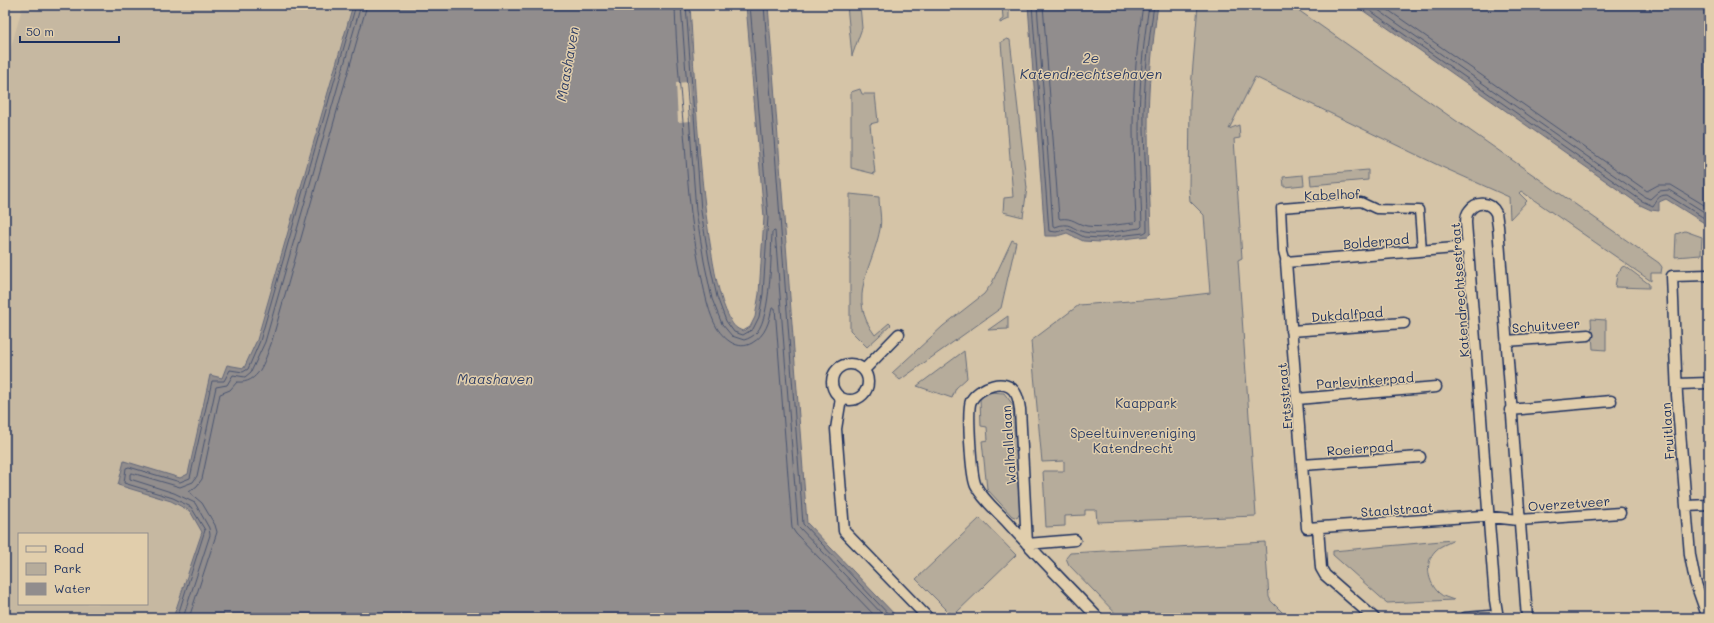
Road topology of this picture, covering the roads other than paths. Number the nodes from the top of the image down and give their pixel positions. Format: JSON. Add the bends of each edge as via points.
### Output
{"nodes":[{"id":1,"x":1467,"y":247,"type":"junction"},
{"id":2,"x":1422,"y":250,"type":"junction"},
{"id":3,"x":1286,"y":262,"type":"junction"},
{"id":4,"x":1709,"y":275,"type":"edge"},
{"id":5,"x":1404,"y":322,"type":"dead end"},
{"id":6,"x":1291,"y":331,"type":"junction"},
{"id":7,"x":900,"y":334,"type":"dead end"},
{"id":8,"x":1588,"y":335,"type":"dead end"},
{"id":9,"x":1506,"y":341,"type":"junction"},
{"id":10,"x":864,"y":370,"type":"junction"},
{"id":11,"x":1709,"y":383,"type":"edge"},
{"id":12,"x":1677,"y":384,"type":"junction"},
{"id":13,"x":1436,"y":387,"type":"dead end"},
{"id":14,"x":841,"y":398,"type":"junction"},
{"id":15,"x":1297,"y":399,"type":"junction"},
{"id":16,"x":1611,"y":400,"type":"dead end"},
{"id":17,"x":1510,"y":410,"type":"junction"},
{"id":18,"x":1420,"y":457,"type":"dead end"},
{"id":19,"x":1302,"y":465,"type":"junction"},
{"id":20,"x":1709,"y":505,"type":"edge"},
{"id":21,"x":1686,"y":506,"type":"junction"},
{"id":22,"x":1620,"y":513,"type":"dead end"},
{"id":23,"x":1489,"y":516,"type":"junction"},
{"id":24,"x":1519,"y":520,"type":"junction"},
{"id":25,"x":1307,"y":528,"type":"joint"},
{"id":26,"x":1318,"y":528,"type":"junction"},
{"id":27,"x":1075,"y":540,"type":"dead end"},
{"id":28,"x":1028,"y":544,"type":"junction"},
{"id":29,"x":928,"y":618,"type":"edge"},
{"id":30,"x":1098,"y":618,"type":"edge"},
{"id":31,"x":1374,"y":618,"type":"edge"},
{"id":32,"x":1465,"y":618,"type":"edge"},
{"id":33,"x":1498,"y":618,"type":"edge"},
{"id":34,"x":1527,"y":618,"type":"edge"},
{"id":35,"x":1708,"y":618,"type":"edge"}],
"edges":[{"from":1,"to":2,"type":"street","name":"Bolderpad"},
{"from":1,"to":9,"type":"street","name":"Katendrechtsestraat","via":[[1468,212],[1476,205],[1486,204],[1496,212]]},
{"from":1,"to":23,"type":"street","name":"Katendrechtsestraat"},
{"from":2,"to":3,"type":"street","name":"Bolderpad"},
{"from":2,"to":3,"type":"street","name":"Kabelhof","via":[[1419,210],[1376,209],[1361,202],[1281,208]]},
{"from":3,"to":6,"type":"street","name":"Ertsstraat"},
{"from":4,"to":12,"type":"street","name":"Fruitlaan","via":[[1672,276]]},
{"from":5,"to":6,"type":"street","name":"Dukdalfpad"},
{"from":6,"to":15,"type":"street","name":"Ertsstraat"},
{"from":7,"to":10,"type":"street"},
{"from":8,"to":9,"type":"street","name":"Schuitveer"},
{"from":9,"to":17,"type":"street","name":"Katendrechtsestraat"},
{"from":10,"to":14,"type":"street","via":[[869,381],[865,393],[854,400]]},
{"from":10,"to":14,"type":"street","via":[[853,364],[841,366],[836,370],[832,386]]},
{"from":11,"to":12,"type":"street"},
{"from":12,"to":21,"type":"street","name":"Fruitlaan"},
{"from":13,"to":15,"type":"street","name":"Parlevinkerpad"},
{"from":14,"to":29,"type":"street","via":[[836,430],[844,531]]},
{"from":15,"to":19,"type":"street","name":"Ertsstraat"},
{"from":16,"to":17,"type":"street"},
{"from":17,"to":24,"type":"street","name":"Katendrechtsestraat"},
{"from":18,"to":19,"type":"street","name":"Roeierpad"},
{"from":19,"to":25,"type":"street","name":"Ertsstraat"},
{"from":20,"to":21,"type":"street"},
{"from":21,"to":35,"type":"street","name":"Fruitlaan","via":[[1695,581]]},
{"from":22,"to":24,"type":"street","name":"Overzetveer"},
{"from":23,"to":24,"type":"street"},
{"from":23,"to":26,"type":"street","name":"Staalstraat"},
{"from":23,"to":33,"type":"street","name":"Katendrechtsestraat"},
{"from":24,"to":34,"type":"street","name":"Katendrechtsestraat"},
{"from":25,"to":26,"type":"street","name":"Staalstraat"},
{"from":26,"to":31,"type":"street","via":[[1321,568],[1324,575]]},
{"from":27,"to":28,"type":"street"},
{"from":28,"to":28,"type":"street","name":"Walhallalaan","via":[[980,492],[974,481],[968,409],[976,394],[990,386],[1010,388],[1018,398]]},
{"from":28,"to":30,"type":"street","name":"Walhallalaan"},
{"from":32,"to":33,"type":"street"}]}
